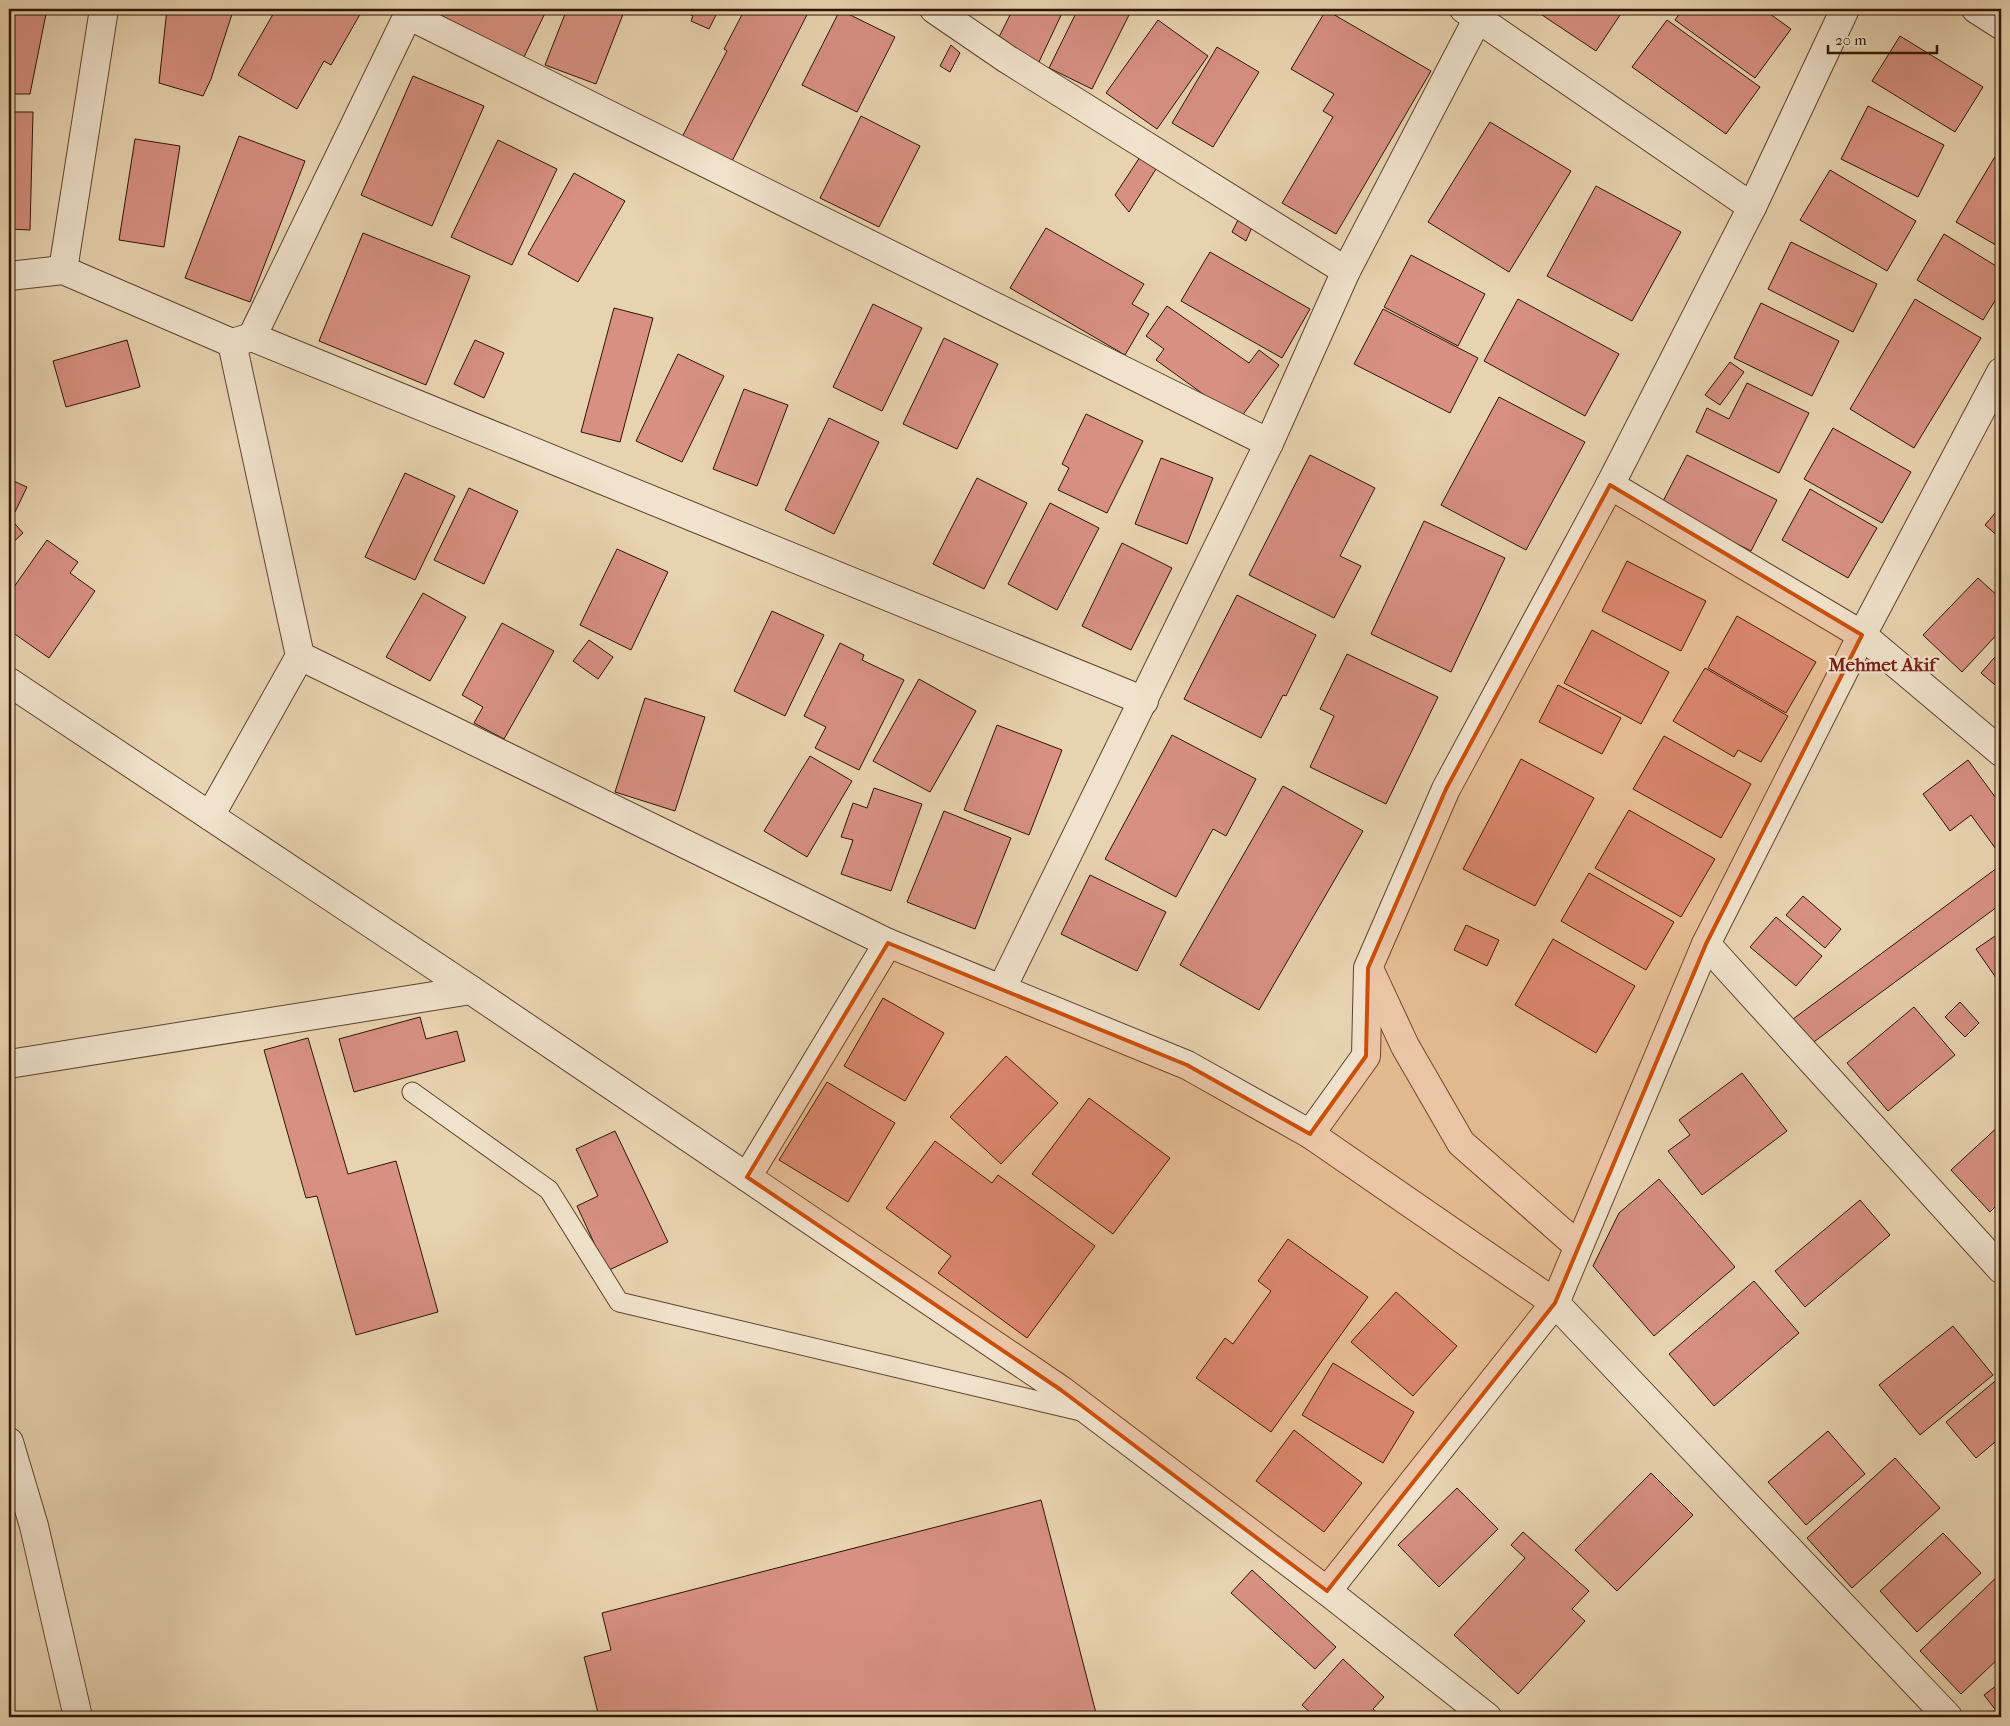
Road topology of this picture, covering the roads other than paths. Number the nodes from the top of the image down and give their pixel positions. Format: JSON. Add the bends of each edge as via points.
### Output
{"nodes":[{"id":1,"x":104,"y":9,"type":"edge"},
{"id":2,"x":934,"y":9,"type":"edge"},
{"id":3,"x":1845,"y":9,"type":"edge"},
{"id":4,"x":1976,"y":9,"type":"edge"},
{"id":5,"x":409,"y":12,"type":"edge"},
{"id":6,"x":1471,"y":13,"type":"edge"},
{"id":7,"x":2001,"y":25,"type":"edge"},
{"id":8,"x":1752,"y":206,"type":"junction"},
{"id":9,"x":63,"y":270,"type":"junction"},
{"id":10,"x":1346,"y":271,"type":"junction"},
{"id":11,"x":9,"y":276,"type":"edge"},
{"id":12,"x":242,"y":340,"type":"junction"},
{"id":13,"x":2001,"y":372,"type":"edge"},
{"id":14,"x":1269,"y":443,"type":"junction"},
{"id":15,"x":1610,"y":485,"type":"junction"},
{"id":16,"x":1862,"y":635,"type":"junction"},
{"id":17,"x":300,"y":656,"type":"junction"},
{"id":18,"x":9,"y":682,"type":"edge"},
{"id":19,"x":1144,"y":701,"type":"junction"},
{"id":20,"x":2001,"y":752,"type":"edge"},
{"id":21,"x":210,"y":816,"type":"junction"},
{"id":22,"x":888,"y":943,"type":"junction"},
{"id":23,"x":1706,"y":944,"type":"junction"},
{"id":24,"x":1368,"y":968,"type":"junction"},
{"id":25,"x":1002,"y":988,"type":"junction"},
{"id":26,"x":471,"y":990,"type":"junction"},
{"id":27,"x":9,"y":1064,"type":"edge"},
{"id":28,"x":412,"y":1092,"type":"dead end"},
{"id":29,"x":1310,"y":1134,"type":"junction"},
{"id":30,"x":747,"y":1176,"type":"junction"},
{"id":31,"x":1578,"y":1246,"type":"junction"},
{"id":32,"x":2001,"y":1269,"type":"edge"},
{"id":33,"x":1555,"y":1303,"type":"junction"},
{"id":34,"x":1093,"y":1414,"type":"junction"},
{"id":35,"x":9,"y":1442,"type":"edge"},
{"id":36,"x":1327,"y":1591,"type":"junction"},
{"id":37,"x":78,"y":1717,"type":"edge"},
{"id":38,"x":1487,"y":1717,"type":"edge"},
{"id":39,"x":1948,"y":1717,"type":"edge"}],
"edges":[{"from":1,"to":9,"type":"street"},
{"from":2,"to":10,"type":"street","via":[[1015,64]]},
{"from":3,"to":8,"type":"street"},
{"from":4,"to":7,"type":"street"},
{"from":5,"to":12,"type":"street"},
{"from":5,"to":14,"type":"street"},
{"from":6,"to":8,"type":"street"},
{"from":6,"to":10,"type":"street"},
{"from":8,"to":15,"type":"street"},
{"from":9,"to":11,"type":"street"},
{"from":9,"to":12,"type":"street"},
{"from":10,"to":14,"type":"street"},
{"from":12,"to":17,"type":"street"},
{"from":12,"to":19,"type":"street"},
{"from":13,"to":16,"type":"street"},
{"from":14,"to":19,"type":"street"},
{"from":15,"to":16,"type":"street"},
{"from":15,"to":24,"type":"street","via":[[1446,789]]},
{"from":16,"to":20,"type":"street"},
{"from":16,"to":23,"type":"street"},
{"from":17,"to":21,"type":"street"},
{"from":17,"to":22,"type":"street"},
{"from":18,"to":21,"type":"street"},
{"from":19,"to":25,"type":"street"},
{"from":21,"to":26,"type":"street"},
{"from":22,"to":25,"type":"street"},
{"from":22,"to":30,"type":"street"},
{"from":23,"to":31,"type":"street"},
{"from":23,"to":32,"type":"street"},
{"from":24,"to":29,"type":"street","via":[[1366,1056]]},
{"from":24,"to":31,"type":"street","via":[[1405,1046],[1460,1143]]},
{"from":25,"to":29,"type":"street","via":[[1187,1064]]},
{"from":26,"to":27,"type":"street"},
{"from":26,"to":30,"type":"street"},
{"from":28,"to":34,"type":"lane","via":[[549,1190],[620,1302]]},
{"from":29,"to":33,"type":"street"},
{"from":30,"to":34,"type":"street"},
{"from":31,"to":33,"type":"street"},
{"from":33,"to":36,"type":"street"},
{"from":33,"to":39,"type":"street"},
{"from":34,"to":36,"type":"street"},
{"from":35,"to":37,"type":"street","via":[[34,1526]]},
{"from":36,"to":38,"type":"street"}]}
